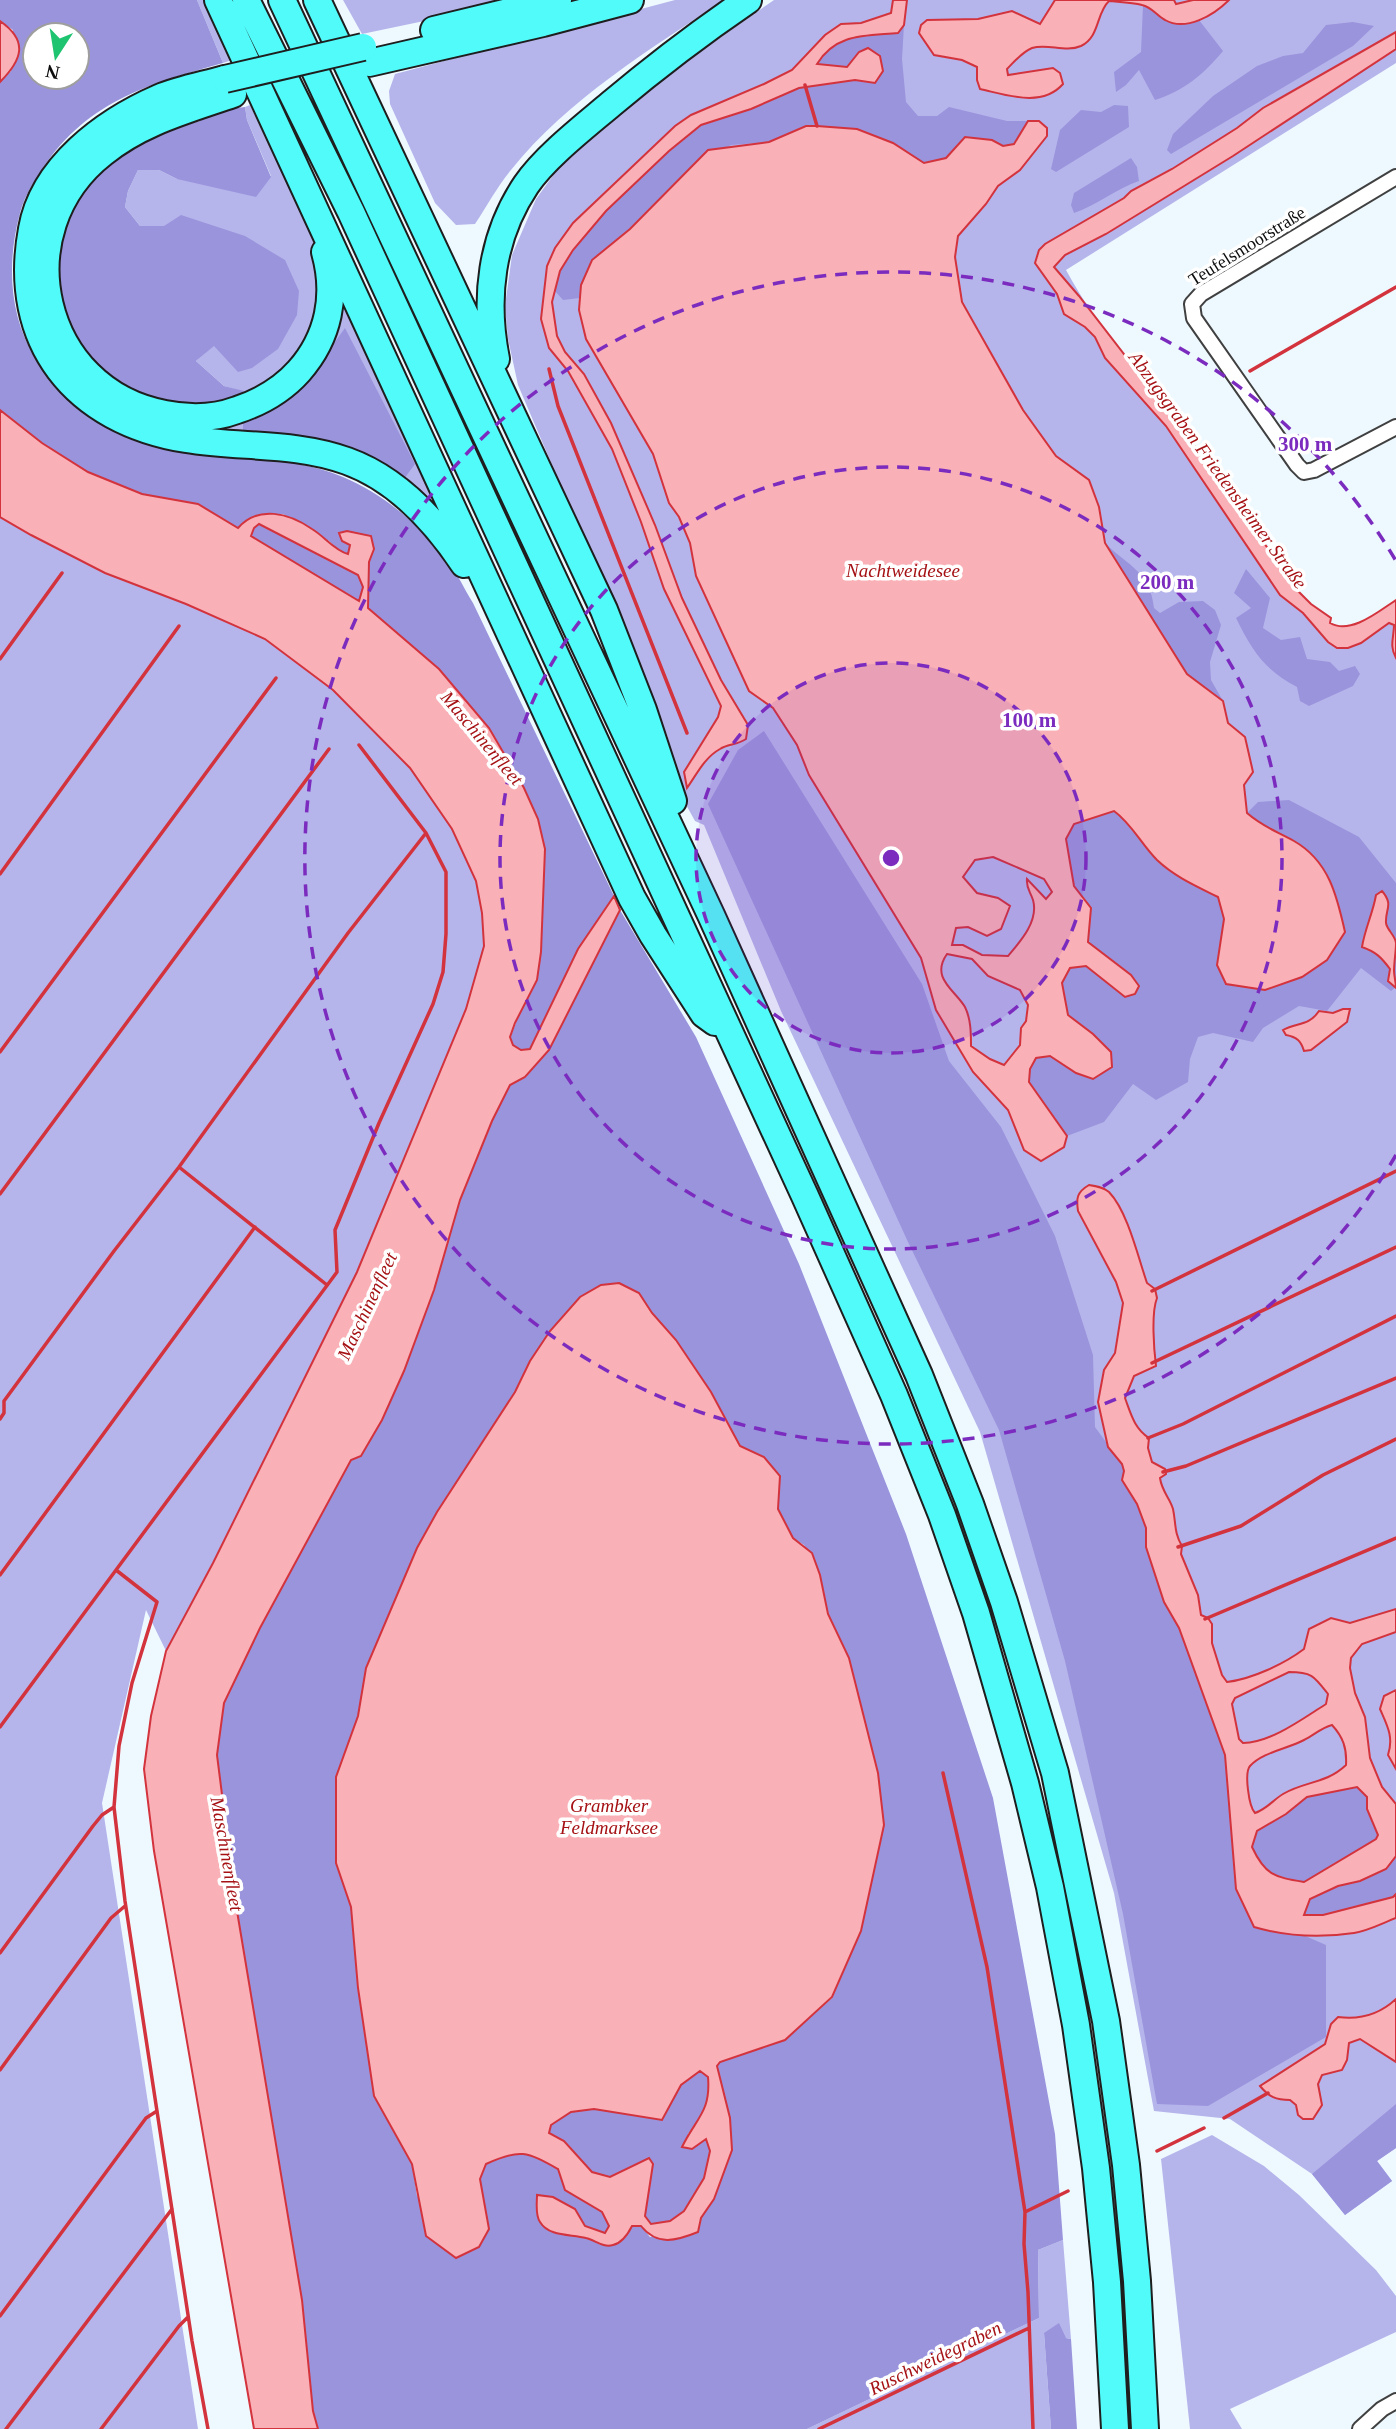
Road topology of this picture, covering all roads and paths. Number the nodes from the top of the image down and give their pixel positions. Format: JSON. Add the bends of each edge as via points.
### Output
{"nodes":[{"id":1,"x":218,"y":0,"type":"edge"},
{"id":2,"x":246,"y":0,"type":"edge"},
{"id":3,"x":282,"y":0,"type":"edge"},
{"id":4,"x":317,"y":0,"type":"edge"},
{"id":5,"x":558,"y":0,"type":"edge"},
{"id":6,"x":630,"y":0,"type":"edge"},
{"id":7,"x":748,"y":0,"type":"edge"},
{"id":8,"x":366,"y":55,"type":"junction"},
{"id":9,"x":229,"y":87,"type":"junction"},
{"id":10,"x":1396,"y":177,"type":"edge"},
{"id":11,"x":309,"y":197,"type":"junction"},
{"id":12,"x":503,"y":392,"type":"junction"},
{"id":13,"x":1396,"y":426,"type":"edge"},
{"id":14,"x":508,"y":628,"type":"junction"},
{"id":15,"x":710,"y":915,"type":"junction"},
{"id":16,"x":730,"y":1034,"type":"junction"},
{"id":17,"x":1396,"y":2402,"type":"edge"},
{"id":18,"x":1115,"y":2429,"type":"edge"},
{"id":19,"x":1144,"y":2429,"type":"edge"},
{"id":20,"x":1360,"y":2429,"type":"edge"}],
"edges":[{"from":1,"to":11,"type":"highway"},
{"from":2,"to":16,"type":"highway","via":[[351,212]]},
{"from":3,"to":15,"type":"highway"},
{"from":4,"to":12,"type":"highway"},
{"from":5,"to":8,"type":"highway"},
{"from":6,"to":8,"type":"highway","via":[[543,23]]},
{"from":7,"to":12,"type":"highway","via":[[627,90],[569,139],[527,183],[500,238],[491,282],[491,330]]},
{"from":8,"to":9,"type":"highway"},
{"from":9,"to":11,"type":"highway","via":[[129,134],[101,154],[67,192],[50,232],[45,290],[51,316],[85,373],[124,402],[186,418],[220,416],[256,403],[290,381],[312,356],[325,330],[331,300],[329,265]]},
{"from":9,"to":14,"type":"highway","via":[[161,97],[122,117],[57,172],[35,211],[28,249],[27,287],[40,337],[52,360],[88,399],[131,425],[187,439],[320,453],[350,462],[380,479],[442,531]]},
{"from":10,"to":13,"type":"street","name":"Teufelsmoorstraße","via":[[1200,294],[1192,304],[1194,318],[1304,472]]},
{"from":11,"to":14,"type":"highway"},
{"from":12,"to":15,"type":"highway","via":[[604,610],[700,869]]},
{"from":14,"to":16,"type":"highway","via":[[632,898],[704,1014]]},
{"from":15,"to":19,"type":"highway","via":[[924,1388],[1004,1602],[1055,1773],[1111,2060],[1137,2281]]},
{"from":16,"to":18,"type":"highway","via":[[894,1395],[942,1515],[976,1612],[1025,1783],[1074,2013],[1095,2155]]},
{"from":17,"to":20,"type":"street"}]}
